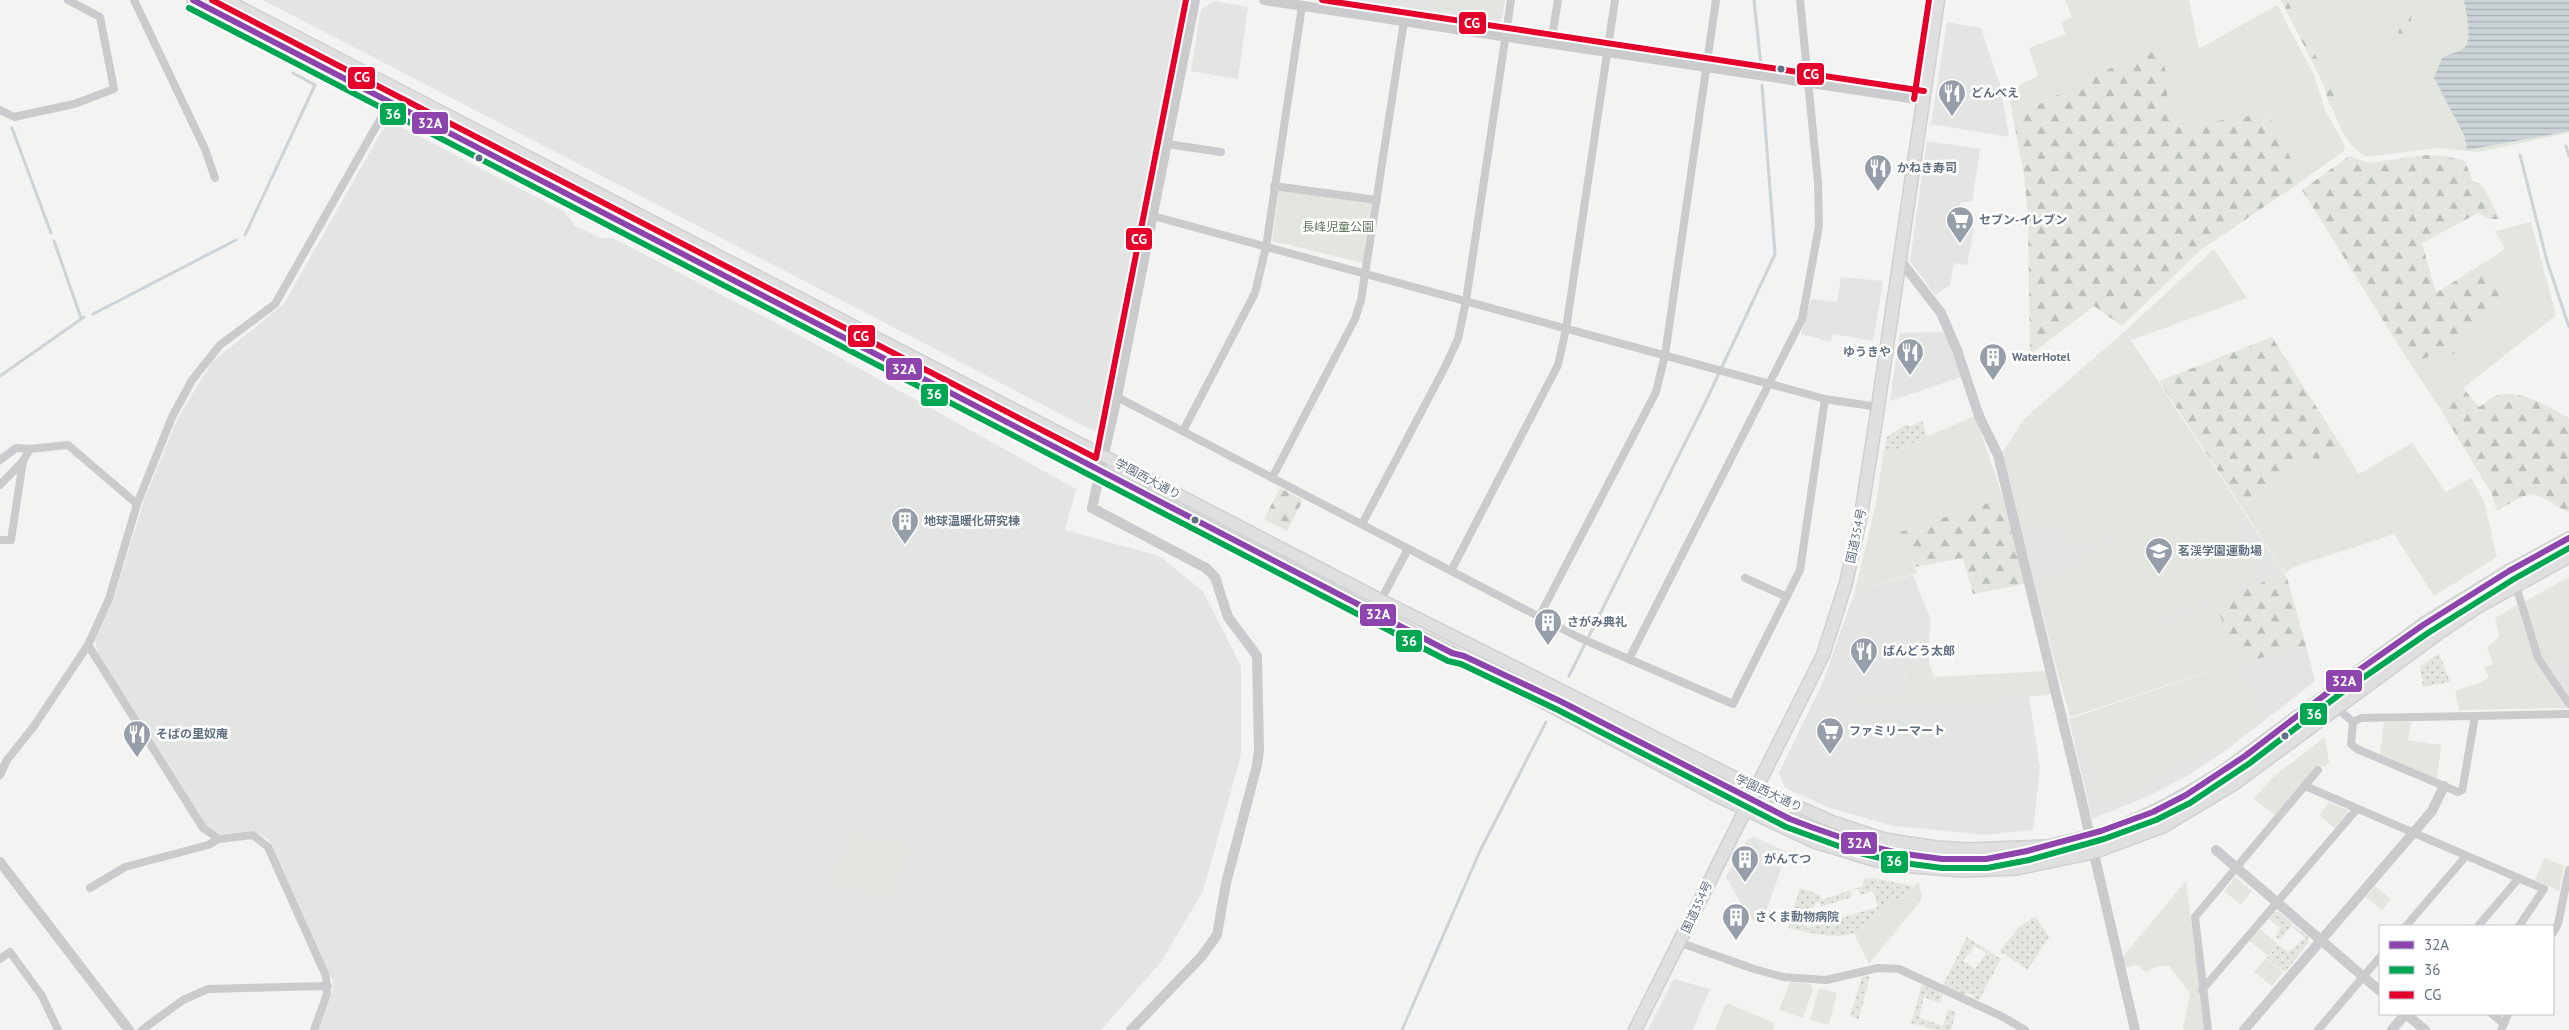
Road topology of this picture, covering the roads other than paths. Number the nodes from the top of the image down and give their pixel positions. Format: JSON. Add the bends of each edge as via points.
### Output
{"nodes":[{"id":1,"x":68,"y":0,"type":"edge"},
{"id":2,"x":134,"y":0,"type":"edge"},
{"id":3,"x":193,"y":0,"type":"edge"},
{"id":4,"x":226,"y":0,"type":"edge"},
{"id":5,"x":1195,"y":0,"type":"edge"},
{"id":6,"x":1264,"y":0,"type":"edge"},
{"id":7,"x":1511,"y":0,"type":"edge"},
{"id":8,"x":1558,"y":0,"type":"edge"},
{"id":9,"x":1614,"y":0,"type":"edge"},
{"id":10,"x":1716,"y":0,"type":"edge"},
{"id":11,"x":1800,"y":0,"type":"edge"},
{"id":12,"x":1938,"y":0,"type":"edge"},
{"id":13,"x":1302,"y":6,"type":"junction"},
{"id":14,"x":1404,"y":21,"type":"junction"},
{"id":15,"x":1505,"y":36,"type":"junction"},
{"id":16,"x":1551,"y":43,"type":"junction"},
{"id":17,"x":1606,"y":52,"type":"junction"},
{"id":18,"x":1707,"y":67,"type":"junction"},
{"id":19,"x":1808,"y":82,"type":"junction"},
{"id":20,"x":398,"y":88,"type":"junction"},
{"id":21,"x":1923,"y":100,"type":"junction"},
{"id":22,"x":392,"y":101,"type":"junction"},
{"id":23,"x":0,"y":110,"type":"edge"},
{"id":24,"x":1167,"y":144,"type":"junction"},
{"id":25,"x":1221,"y":152,"type":"dead end"},
{"id":26,"x":215,"y":178,"type":"dead end"},
{"id":27,"x":1274,"y":186,"type":"junction"},
{"id":28,"x":1377,"y":200,"type":"junction"},
{"id":29,"x":1153,"y":216,"type":"junction"},
{"id":30,"x":1266,"y":247,"type":"junction"},
{"id":31,"x":1900,"y":260,"type":"junction"},
{"id":32,"x":1366,"y":274,"type":"junction"},
{"id":33,"x":1466,"y":301,"type":"junction"},
{"id":34,"x":1566,"y":329,"type":"junction"},
{"id":35,"x":1665,"y":355,"type":"junction"},
{"id":36,"x":1770,"y":384,"type":"junction"},
{"id":37,"x":1117,"y":397,"type":"junction"},
{"id":38,"x":1824,"y":399,"type":"junction"},
{"id":39,"x":1878,"y":407,"type":"junction"},
{"id":40,"x":1183,"y":431,"type":"junction"},
{"id":41,"x":30,"y":449,"type":"junction"},
{"id":42,"x":1105,"y":456,"type":"junction"},
{"id":43,"x":0,"y":460,"type":"edge"},
{"id":44,"x":23,"y":461,"type":"junction"},
{"id":45,"x":1102,"y":471,"type":"junction"},
{"id":46,"x":1272,"y":478,"type":"junction"},
{"id":47,"x":0,"y":485,"type":"edge"},
{"id":48,"x":137,"y":504,"type":"junction"},
{"id":49,"x":1362,"y":524,"type":"junction"},
{"id":50,"x":2569,"y":538,"type":"edge"},
{"id":51,"x":0,"y":540,"type":"edge"},
{"id":52,"x":1408,"y":549,"type":"junction"},
{"id":53,"x":2569,"y":558,"type":"edge"},
{"id":54,"x":1451,"y":571,"type":"junction"},
{"id":55,"x":1746,"y":578,"type":"dead end"},
{"id":56,"x":2516,"y":586,"type":"junction"},
{"id":57,"x":1787,"y":597,"type":"junction"},
{"id":58,"x":1381,"y":600,"type":"junction"},
{"id":59,"x":1374,"y":613,"type":"junction"},
{"id":60,"x":1539,"y":617,"type":"junction"},
{"id":61,"x":1458,"y":639,"type":"junction"},
{"id":62,"x":88,"y":644,"type":"junction"},
{"id":63,"x":1452,"y":653,"type":"junction"},
{"id":64,"x":1629,"y":659,"type":"junction"},
{"id":65,"x":2323,"y":696,"type":"junction"},
{"id":66,"x":1562,"y":702,"type":"junction"},
{"id":67,"x":2569,"y":704,"type":"edge"},
{"id":68,"x":2336,"y":708,"type":"junction"},
{"id":69,"x":2569,"y":714,"type":"edge"},
{"id":70,"x":2475,"y":716,"type":"junction"},
{"id":71,"x":2353,"y":722,"type":"junction"},
{"id":72,"x":2318,"y":770,"type":"dead end"},
{"id":73,"x":0,"y":776,"type":"edge"},
{"id":74,"x":1713,"y":781,"type":"tunnel mouth"},
{"id":75,"x":2305,"y":786,"type":"junction"},
{"id":76,"x":2444,"y":786,"type":"junction"},
{"id":77,"x":1756,"y":788,"type":"junction"},
{"id":78,"x":2357,"y":809,"type":"junction"},
{"id":79,"x":1744,"y":810,"type":"junction"},
{"id":80,"x":1790,"y":819,"type":"tunnel mouth"},
{"id":81,"x":2413,"y":833,"type":"junction"},
{"id":82,"x":2090,"y":836,"type":"junction"},
{"id":83,"x":219,"y":839,"type":"junction"},
{"id":84,"x":2046,"y":846,"type":"junction"},
{"id":85,"x":2216,"y":850,"type":"dead end"},
{"id":86,"x":2093,"y":853,"type":"junction"},
{"id":87,"x":2466,"y":856,"type":"junction"},
{"id":88,"x":1965,"y":860,"type":"junction"},
{"id":89,"x":0,"y":862,"type":"edge"},
{"id":90,"x":2044,"y":864,"type":"junction"},
{"id":91,"x":2236,"y":867,"type":"junction"},
{"id":92,"x":2569,"y":870,"type":"edge"},
{"id":93,"x":2519,"y":878,"type":"junction"},
{"id":94,"x":90,"y":888,"type":"dead end"},
{"id":95,"x":2278,"y":903,"type":"junction"},
{"id":96,"x":2407,"y":925,"type":"edge"},
{"id":97,"x":2479,"y":925,"type":"edge"},
{"id":98,"x":2521,"y":925,"type":"edge"},
{"id":99,"x":2554,"y":931,"type":"edge"},
{"id":100,"x":2321,"y":940,"type":"junction"},
{"id":101,"x":1681,"y":943,"type":"junction"},
{"id":102,"x":2379,"y":958,"type":"edge"},
{"id":103,"x":0,"y":959,"type":"edge"},
{"id":104,"x":2364,"y":976,"type":"junction"},
{"id":105,"x":328,"y":986,"type":"junction"},
{"id":106,"x":2202,"y":990,"type":"junction"},
{"id":107,"x":2379,"y":990,"type":"edge"},
{"id":108,"x":2404,"y":1015,"type":"edge"},
{"id":109,"x":2406,"y":1015,"type":"edge"},
{"id":110,"x":2493,"y":1015,"type":"edge"},
{"id":111,"x":2508,"y":1015,"type":"edge"},
{"id":112,"x":2503,"y":1027,"type":"edge"},
{"id":113,"x":58,"y":1030,"type":"edge"},
{"id":114,"x":129,"y":1030,"type":"edge"},
{"id":115,"x":142,"y":1030,"type":"edge"},
{"id":116,"x":314,"y":1030,"type":"edge"},
{"id":117,"x":1131,"y":1030,"type":"edge"},
{"id":118,"x":1636,"y":1030,"type":"edge"},
{"id":119,"x":2025,"y":1030,"type":"edge"},
{"id":120,"x":2135,"y":1030,"type":"edge"},
{"id":121,"x":2208,"y":1030,"type":"edge"},
{"id":122,"x":2244,"y":1030,"type":"edge"},
{"id":123,"x":2318,"y":1030,"type":"edge"},
{"id":124,"x":2392,"y":1030,"type":"edge"},
{"id":125,"x":2424,"y":1030,"type":"edge"}],
"edges":[{"from":1,"to":23,"type":"street","via":[[100,17],[114,88],[74,104],[14,117]]},
{"from":2,"to":26,"type":"street","via":[[205,149]]},
{"from":3,"to":22,"type":"main road","name":"学園西大通り"},
{"from":4,"to":20,"type":"main road","name":"学園西大通り"},
{"from":5,"to":24,"type":"street"},
{"from":6,"to":13,"type":"street"},
{"from":7,"to":15,"type":"street"},
{"from":8,"to":16,"type":"street"},
{"from":9,"to":17,"type":"street"},
{"from":10,"to":18,"type":"street"},
{"from":11,"to":19,"type":"street"},
{"from":12,"to":21,"type":"highway","name":"国道354号"},
{"from":13,"to":14,"type":"street"},
{"from":13,"to":27,"type":"street"},
{"from":14,"to":15,"type":"street"},
{"from":14,"to":28,"type":"street"},
{"from":15,"to":16,"type":"street"},
{"from":15,"to":33,"type":"street"},
{"from":16,"to":17,"type":"street"},
{"from":17,"to":18,"type":"street"},
{"from":17,"to":34,"type":"street"},
{"from":18,"to":19,"type":"street"},
{"from":18,"to":35,"type":"street"},
{"from":19,"to":21,"type":"street"},
{"from":19,"to":36,"type":"street","via":[[1819,226],[1802,319]]},
{"from":20,"to":22,"type":"street"},
{"from":20,"to":42,"type":"main road","name":"学園西大通り"},
{"from":21,"to":31,"type":"highway","name":"国道354号"},
{"from":22,"to":45,"type":"main road","name":"学園西大通り"},
{"from":22,"to":48,"type":"street","via":[[275,304],[220,345],[192,380],[172,417]]},
{"from":24,"to":25,"type":"street"},
{"from":24,"to":29,"type":"street"},
{"from":27,"to":28,"type":"street"},
{"from":27,"to":30,"type":"street"},
{"from":28,"to":32,"type":"street"},
{"from":29,"to":30,"type":"street"},
{"from":29,"to":37,"type":"street"},
{"from":30,"to":32,"type":"street"},
{"from":30,"to":40,"type":"street","via":[[1255,293]]},
{"from":31,"to":39,"type":"highway","name":"国道354号"},
{"from":31,"to":82,"type":"street","via":[[1941,313],[1979,416],[1998,455]]},
{"from":32,"to":33,"type":"street"},
{"from":32,"to":46,"type":"street","via":[[1355,319]]},
{"from":33,"to":34,"type":"street"},
{"from":33,"to":49,"type":"street","via":[[1458,338],[1445,367]]},
{"from":34,"to":35,"type":"street"},
{"from":34,"to":54,"type":"street","via":[[1558,365],[1546,391]]},
{"from":35,"to":36,"type":"street"},
{"from":35,"to":60,"type":"street","via":[[1656,392]]},
{"from":36,"to":38,"type":"street"},
{"from":36,"to":64,"type":"street"},
{"from":37,"to":40,"type":"street"},
{"from":37,"to":42,"type":"street"},
{"from":38,"to":39,"type":"street"},
{"from":38,"to":57,"type":"street","via":[[1800,570]]},
{"from":39,"to":77,"type":"highway","name":"国道354号","via":[[1853,555],[1832,631],[1813,676]]},
{"from":40,"to":46,"type":"street"},
{"from":41,"to":43,"type":"street","via":[[16,448]]},
{"from":41,"to":44,"type":"street"},
{"from":41,"to":48,"type":"street","via":[[68,445]]},
{"from":42,"to":45,"type":"street"},
{"from":42,"to":58,"type":"main road","name":"学園西大通り"},
{"from":44,"to":47,"type":"street"},
{"from":44,"to":51,"type":"street","via":[[11,540]]},
{"from":45,"to":59,"type":"main road","name":"学園西大通り"},
{"from":45,"to":117,"type":"street","via":[[1092,508],[1206,568],[1214,577],[1228,617],[1257,656],[1258,670],[1257,765],[1216,935],[1202,956]]},
{"from":46,"to":49,"type":"street"},
{"from":48,"to":62,"type":"street","via":[[109,599]]},
{"from":49,"to":52,"type":"street"},
{"from":50,"to":65,"type":"main road","name":"学園西大通り","via":[[2472,592]]},
{"from":52,"to":54,"type":"street"},
{"from":52,"to":58,"type":"street"},
{"from":53,"to":56,"type":"main road","name":"学園西大通り"},
{"from":54,"to":60,"type":"street"},
{"from":55,"to":57,"type":"street"},
{"from":56,"to":67,"type":"street","via":[[2538,658]]},
{"from":56,"to":68,"type":"main road","name":"学園西大通り","via":[[2438,634]]},
{"from":57,"to":64,"type":"street","via":[[1733,704]]},
{"from":58,"to":59,"type":"street"},
{"from":58,"to":61,"type":"main road","name":"学園西大通り"},
{"from":59,"to":63,"type":"main road","name":"学園西大通り"},
{"from":60,"to":64,"type":"street"},
{"from":61,"to":66,"type":"main road","name":"学園西大通り","via":[[1469,649]]},
{"from":61,"to":77,"type":"main road","name":"学園西大通り"},
{"from":62,"to":73,"type":"street","via":[[34,726],[7,760]]},
{"from":62,"to":83,"type":"street","via":[[203,828]]},
{"from":63,"to":66,"type":"main road","name":"学園西大通り"},
{"from":63,"to":79,"type":"main road","name":"学園西大通り"},
{"from":65,"to":68,"type":"street"},
{"from":65,"to":82,"type":"main road","name":"学園西大通り","via":[[2187,795],[2130,822]]},
{"from":66,"to":74,"type":"main road","name":"学園西大通り"},
{"from":68,"to":71,"type":"street"},
{"from":68,"to":86,"type":"main road","name":"学園西大通り","via":[[2198,808],[2163,827]]},
{"from":69,"to":70,"type":"street"},
{"from":70,"to":71,"type":"street","via":[[2361,718]]},
{"from":70,"to":76,"type":"street","via":[[2462,790],[2458,792]]},
{"from":71,"to":76,"type":"street","via":[[2351,744],[2356,750]]},
{"from":72,"to":75,"type":"street"},
{"from":75,"to":78,"type":"street"},
{"from":75,"to":91,"type":"street"},
{"from":76,"to":81,"type":"street","via":[[2432,811]]},
{"from":77,"to":79,"type":"highway","name":"国道354号"},
{"from":77,"to":84,"type":"main road","name":"学園西大通り","via":[[1833,822],[1884,838],[1968,849]]},
{"from":78,"to":81,"type":"street"},
{"from":78,"to":95,"type":"street"},
{"from":79,"to":90,"type":"main road","name":"学園西大通り","via":[[1814,842],[1873,860],[1963,871],[2016,869]]},
{"from":79,"to":101,"type":"highway","name":"国道354号"},
{"from":80,"to":88,"type":"main road","name":"学園西大通り","via":[[1880,850]]},
{"from":81,"to":87,"type":"street"},
{"from":81,"to":100,"type":"street"},
{"from":82,"to":84,"type":"main road","name":"学園西大通り"},
{"from":82,"to":86,"type":"street"},
{"from":83,"to":94,"type":"street","via":[[208,845],[125,867]]},
{"from":83,"to":105,"type":"street","via":[[253,835],[268,847]]},
{"from":84,"to":88,"type":"main road","name":"学園西大通り","via":[[2028,852]]},
{"from":85,"to":91,"type":"street"},
{"from":86,"to":90,"type":"main road","name":"学園西大通り"},
{"from":86,"to":120,"type":"street"},
{"from":87,"to":93,"type":"street"},
{"from":87,"to":96,"type":"street"},
{"from":88,"to":90,"type":"main road","name":"学園西大通り"},
{"from":89,"to":114,"type":"street"},
{"from":91,"to":95,"type":"street"},
{"from":91,"to":106,"type":"street","via":[[2195,917]]},
{"from":92,"to":99,"type":"street"},
{"from":93,"to":97,"type":"street"},
{"from":93,"to":98,"type":"street","via":[[2544,889]]},
{"from":95,"to":100,"type":"street"},
{"from":95,"to":106,"type":"street"},
{"from":100,"to":104,"type":"street"},
{"from":100,"to":122,"type":"street"},
{"from":101,"to":118,"type":"highway","name":"国道354号"},
{"from":101,"to":119,"type":"street","via":[[1754,970],[1783,977],[1826,980],[1878,968],[1898,969]]},
{"from":102,"to":104,"type":"street"},
{"from":103,"to":113,"type":"street","via":[[10,952],[42,996]]},
{"from":104,"to":107,"type":"street"},
{"from":104,"to":123,"type":"street"},
{"from":105,"to":115,"type":"street","via":[[208,989],[183,1000]]},
{"from":105,"to":116,"type":"street"},
{"from":106,"to":121,"type":"street"},
{"from":108,"to":124,"type":"street"},
{"from":109,"to":125,"type":"street"},
{"from":110,"to":112,"type":"street"},
{"from":111,"to":112,"type":"street"}]}
